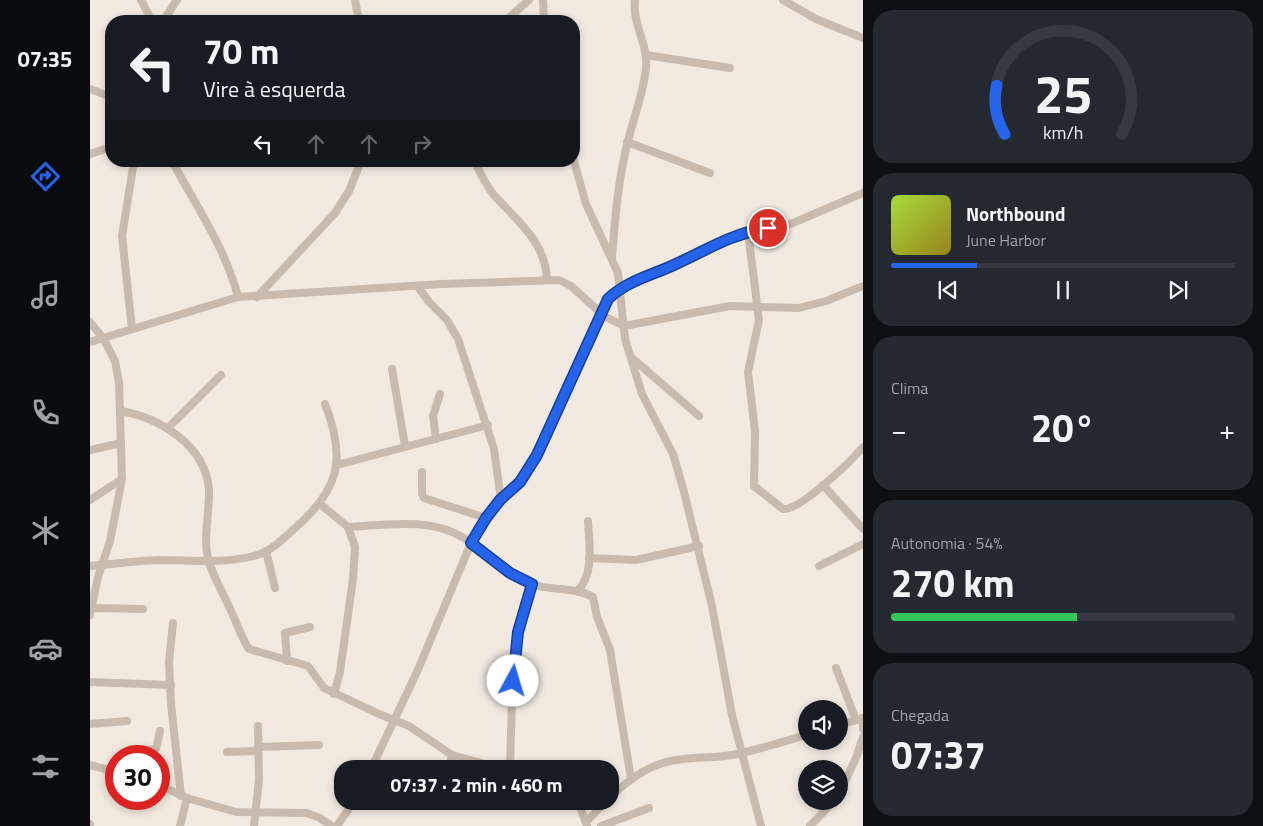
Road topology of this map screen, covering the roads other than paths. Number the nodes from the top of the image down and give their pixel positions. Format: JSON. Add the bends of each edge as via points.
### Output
{"nodes":[{"id":1,"x":141,"y":0,"type":"edge"},
{"id":2,"x":177,"y":0,"type":"edge"},
{"id":3,"x":355,"y":0,"type":"edge"},
{"id":4,"x":529,"y":0,"type":"edge"},
{"id":5,"x":543,"y":0,"type":"edge"},
{"id":6,"x":635,"y":0,"type":"edge"},
{"id":7,"x":784,"y":0,"type":"edge"},
{"id":8,"x":149,"y":15,"type":"edge"},
{"id":9,"x":167,"y":15,"type":"edge"},
{"id":10,"x":358,"y":15,"type":"edge"},
{"id":11,"x":512,"y":15,"type":"edge"},
{"id":12,"x":544,"y":15,"type":"edge"},
{"id":13,"x":863,"y":38,"type":"edge"},
{"id":14,"x":646,"y":55,"type":"junction"},
{"id":15,"x":730,"y":68,"type":"dead end"},
{"id":16,"x":90,"y":89,"type":"edge"},
{"id":17,"x":105,"y":95,"type":"edge"},
{"id":18,"x":627,"y":142,"type":"junction"},
{"id":19,"x":105,"y":149,"type":"edge"},
{"id":20,"x":90,"y":154,"type":"edge"},
{"id":21,"x":133,"y":167,"type":"edge"},
{"id":22,"x":176,"y":167,"type":"edge"},
{"id":23,"x":359,"y":167,"type":"edge"},
{"id":24,"x":478,"y":167,"type":"edge"},
{"id":25,"x":576,"y":167,"type":"edge"},
{"id":26,"x":710,"y":173,"type":"dead end"},
{"id":27,"x":863,"y":193,"type":"edge"},
{"id":28,"x":748,"y":232,"type":"junction"},
{"id":29,"x":612,"y":260,"type":"junction"},
{"id":30,"x":547,"y":279,"type":"junction"},
{"id":31,"x":863,"y":286,"type":"edge"},
{"id":32,"x":418,"y":287,"type":"junction"},
{"id":33,"x":621,"y":288,"type":"junction"},
{"id":34,"x":238,"y":297,"type":"junction"},
{"id":35,"x":257,"y":297,"type":"junction"},
{"id":36,"x":758,"y":305,"type":"junction"},
{"id":37,"x":600,"y":314,"type":"junction"},
{"id":38,"x":90,"y":322,"type":"edge"},
{"id":39,"x":624,"y":326,"type":"junction"},
{"id":40,"x":132,"y":329,"type":"junction"},
{"id":41,"x":103,"y":338,"type":"junction"},
{"id":42,"x":90,"y":342,"type":"edge"},
{"id":43,"x":632,"y":358,"type":"junction"},
{"id":44,"x":392,"y":368,"type":"dead end"},
{"id":45,"x":221,"y":375,"type":"dead end"},
{"id":46,"x":440,"y":394,"type":"dead end"},
{"id":47,"x":325,"y":404,"type":"dead end"},
{"id":48,"x":121,"y":411,"type":"junction"},
{"id":49,"x":699,"y":416,"type":"dead end"},
{"id":50,"x":488,"y":425,"type":"junction"},
{"id":51,"x":168,"y":428,"type":"junction"},
{"id":52,"x":436,"y":439,"type":"junction"},
{"id":53,"x":121,"y":443,"type":"junction"},
{"id":54,"x":405,"y":446,"type":"junction"},
{"id":55,"x":863,"y":446,"type":"edge"},
{"id":56,"x":90,"y":450,"type":"edge"},
{"id":57,"x":337,"y":465,"type":"junction"},
{"id":58,"x":422,"y":472,"type":"dead end"},
{"id":59,"x":122,"y":479,"type":"junction"},
{"id":60,"x":823,"y":486,"type":"junction"},
{"id":61,"x":90,"y":500,"type":"edge"},
{"id":62,"x":500,"y":500,"type":"junction"},
{"id":63,"x":320,"y":504,"type":"junction"},
{"id":64,"x":486,"y":518,"type":"junction"},
{"id":65,"x":588,"y":521,"type":"dead end"},
{"id":66,"x":348,"y":527,"type":"junction"},
{"id":67,"x":863,"y":529,"type":"edge"},
{"id":68,"x":471,"y":543,"type":"junction"},
{"id":69,"x":863,"y":544,"type":"edge"},
{"id":70,"x":699,"y":546,"type":"junction"},
{"id":71,"x":266,"y":552,"type":"junction"},
{"id":72,"x":589,"y":558,"type":"junction"},
{"id":73,"x":208,"y":561,"type":"junction"},
{"id":74,"x":104,"y":565,"type":"junction"},
{"id":75,"x":90,"y":566,"type":"edge"},
{"id":76,"x":818,"y":566,"type":"dead end"},
{"id":77,"x":532,"y":584,"type":"junction"},
{"id":78,"x":275,"y":588,"type":"dead end"},
{"id":79,"x":578,"y":591,"type":"junction"},
{"id":80,"x":142,"y":608,"type":"dead end"},
{"id":81,"x":91,"y":612,"type":"edge"},
{"id":82,"x":173,"y":623,"type":"dead end"},
{"id":83,"x":310,"y":627,"type":"dead end"},
{"id":84,"x":287,"y":661,"type":"junction"},
{"id":85,"x":836,"y":668,"type":"dead end"},
{"id":86,"x":90,"y":682,"type":"edge"},
{"id":87,"x":171,"y":684,"type":"junction"},
{"id":88,"x":334,"y":694,"type":"junction"},
{"id":89,"x":861,"y":719,"type":"edge"},
{"id":90,"x":395,"y":720,"type":"junction"},
{"id":91,"x":127,"y":721,"type":"dead end"},
{"id":92,"x":848,"y":723,"type":"edge"},
{"id":93,"x":90,"y":724,"type":"edge"},
{"id":94,"x":258,"y":726,"type":"dead end"},
{"id":95,"x":863,"y":729,"type":"edge"},
{"id":96,"x":160,"y":731,"type":"dead end"},
{"id":97,"x":798,"y":737,"type":"edge"},
{"id":98,"x":863,"y":737,"type":"edge"},
{"id":99,"x":157,"y":745,"type":"edge"},
{"id":100,"x":319,"y":745,"type":"dead end"},
{"id":101,"x":258,"y":749,"type":"junction"},
{"id":102,"x":227,"y":752,"type":"dead end"},
{"id":103,"x":742,"y":753,"type":"junction"},
{"id":104,"x":452,"y":755,"type":"junction"},
{"id":105,"x":856,"y":758,"type":"junction"},
{"id":106,"x":375,"y":760,"type":"edge"},
{"id":107,"x":451,"y":760,"type":"edge"},
{"id":108,"x":470,"y":760,"type":"edge"},
{"id":109,"x":510,"y":760,"type":"edge"},
{"id":110,"x":863,"y":764,"type":"edge"},
{"id":111,"x":90,"y":765,"type":"edge"},
{"id":112,"x":105,"y":769,"type":"edge"},
{"id":113,"x":848,"y":775,"type":"edge"},
{"id":114,"x":631,"y":779,"type":"junction"},
{"id":115,"x":619,"y":789,"type":"edge"},
{"id":116,"x":170,"y":790,"type":"edge"},
{"id":117,"x":184,"y":797,"type":"junction"},
{"id":118,"x":649,"y":808,"type":"dead end"},
{"id":119,"x":348,"y":810,"type":"edge"},
{"id":120,"x":581,"y":810,"type":"edge"},
{"id":121,"x":598,"y":810,"type":"edge"},
{"id":122,"x":825,"y":810,"type":"edge"},
{"id":123,"x":254,"y":814,"type":"junction"},
{"id":124,"x":586,"y":824,"type":"edge"},
{"id":125,"x":180,"y":826,"type":"edge"},
{"id":126,"x":254,"y":826,"type":"edge"},
{"id":127,"x":332,"y":826,"type":"edge"},
{"id":128,"x":337,"y":826,"type":"edge"},
{"id":129,"x":601,"y":826,"type":"edge"},
{"id":130,"x":762,"y":826,"type":"edge"},
{"id":131,"x":810,"y":826,"type":"edge"}],
"edges":[{"from":1,"to":8,"type":"street"},
{"from":2,"to":9,"type":"street"},
{"from":3,"to":10,"type":"street"},
{"from":4,"to":11,"type":"street"},
{"from":5,"to":12,"type":"street"},
{"from":6,"to":14,"type":"street","via":[[636,21]]},
{"from":7,"to":13,"type":"street","via":[[816,19]]},
{"from":14,"to":15,"type":"street"},
{"from":14,"to":18,"type":"street","via":[[643,84]]},
{"from":16,"to":17,"type":"street"},
{"from":18,"to":26,"type":"street"},
{"from":18,"to":29,"type":"street","via":[[616,204]]},
{"from":19,"to":20,"type":"street"},
{"from":21,"to":40,"type":"street","via":[[122,236]]},
{"from":22,"to":34,"type":"street","via":[[205,216],[233,276]]},
{"from":23,"to":35,"type":"street","via":[[335,213]]},
{"from":24,"to":30,"type":"street","via":[[495,196],[520,221],[539,248],[547,264]]},
{"from":25,"to":29,"type":"street","via":[[586,204]]},
{"from":27,"to":28,"type":"street","via":[[793,223]]},
{"from":28,"to":33,"type":"street","via":[[728,237]]},
{"from":28,"to":36,"type":"street"},
{"from":29,"to":33,"type":"street"},
{"from":30,"to":32,"type":"street"},
{"from":30,"to":37,"type":"street","via":[[571,286]]},
{"from":31,"to":36,"type":"street","via":[[799,308]]},
{"from":32,"to":35,"type":"street"},
{"from":32,"to":50,"type":"street","via":[[447,320],[458,339]]},
{"from":33,"to":37,"type":"street","via":[[608,299]]},
{"from":33,"to":39,"type":"street"},
{"from":34,"to":35,"type":"street"},
{"from":34,"to":40,"type":"street"},
{"from":36,"to":39,"type":"street","via":[[730,306]]},
{"from":36,"to":60,"type":"street","via":[[756,336],[748,372],[755,431],[754,486],[787,510],[801,504]]},
{"from":37,"to":39,"type":"street"},
{"from":37,"to":62,"type":"street","via":[[537,455],[520,482]]},
{"from":38,"to":41,"type":"street"},
{"from":39,"to":43,"type":"street"},
{"from":40,"to":41,"type":"street"},
{"from":41,"to":42,"type":"street"},
{"from":41,"to":48,"type":"street","via":[[115,361]]},
{"from":43,"to":49,"type":"street"},
{"from":43,"to":70,"type":"street","via":[[642,394],[673,454]]},
{"from":44,"to":54,"type":"street"},
{"from":45,"to":51,"type":"street"},
{"from":46,"to":52,"type":"street","via":[[433,416]]},
{"from":47,"to":57,"type":"street","via":[[337,448]]},
{"from":48,"to":51,"type":"street"},
{"from":48,"to":53,"type":"street"},
{"from":50,"to":52,"type":"street"},
{"from":50,"to":62,"type":"street","via":[[498,467]]},
{"from":51,"to":73,"type":"street","via":[[182,440],[206,474],[209,490]]},
{"from":52,"to":54,"type":"street"},
{"from":53,"to":56,"type":"street"},
{"from":53,"to":59,"type":"street"},
{"from":54,"to":57,"type":"street"},
{"from":55,"to":60,"type":"street"},
{"from":57,"to":63,"type":"street","via":[[330,488]]},
{"from":58,"to":64,"type":"street","via":[[424,498]]},
{"from":59,"to":61,"type":"street"},
{"from":59,"to":74,"type":"street"},
{"from":60,"to":67,"type":"street"},
{"from":62,"to":64,"type":"street"},
{"from":63,"to":66,"type":"street"},
{"from":63,"to":71,"type":"street"},
{"from":64,"to":68,"type":"street"},
{"from":65,"to":72,"type":"street"},
{"from":66,"to":68,"type":"street","via":[[412,524],[444,530]]},
{"from":66,"to":88,"type":"street","via":[[355,547],[353,579]]},
{"from":68,"to":77,"type":"street","via":[[510,573]]},
{"from":68,"to":90,"type":"street"},
{"from":69,"to":76,"type":"street"},
{"from":70,"to":72,"type":"street","via":[[636,560]]},
{"from":70,"to":103,"type":"street"},
{"from":71,"to":73,"type":"street"},
{"from":71,"to":78,"type":"street"},
{"from":72,"to":79,"type":"street"},
{"from":73,"to":74,"type":"street","via":[[158,560]]},
{"from":73,"to":84,"type":"street","via":[[249,649]]},
{"from":74,"to":75,"type":"street"},
{"from":74,"to":81,"type":"street","via":[[98,577]]},
{"from":77,"to":79,"type":"street"},
{"from":77,"to":109,"type":"street","via":[[522,614],[513,670]]},
{"from":79,"to":114,"type":"street","via":[[593,597],[610,650]]},
{"from":80,"to":81,"type":"street"},
{"from":82,"to":87,"type":"street","via":[[169,662]]},
{"from":83,"to":84,"type":"street","via":[[285,633]]},
{"from":84,"to":88,"type":"street","via":[[308,666],[324,688]]},
{"from":85,"to":89,"type":"street"},
{"from":86,"to":87,"type":"street"},
{"from":87,"to":117,"type":"street"},
{"from":88,"to":90,"type":"street"},
{"from":89,"to":92,"type":"street"},
{"from":89,"to":95,"type":"street"},
{"from":90,"to":104,"type":"street"},
{"from":90,"to":106,"type":"street"},
{"from":91,"to":93,"type":"street"},
{"from":94,"to":101,"type":"street"},
{"from":96,"to":99,"type":"street"},
{"from":97,"to":103,"type":"street"},
{"from":98,"to":105,"type":"street"},
{"from":100,"to":101,"type":"street"},
{"from":101,"to":102,"type":"street"},
{"from":101,"to":123,"type":"street","via":[[259,780]]},
{"from":103,"to":114,"type":"street","via":[[658,763]]},
{"from":103,"to":130,"type":"street"},
{"from":104,"to":107,"type":"street"},
{"from":104,"to":108,"type":"street"},
{"from":105,"to":110,"type":"street"},
{"from":105,"to":113,"type":"street"},
{"from":111,"to":112,"type":"street"},
{"from":114,"to":115,"type":"street"},
{"from":116,"to":117,"type":"street"},
{"from":117,"to":123,"type":"street"},
{"from":117,"to":125,"type":"street"},
{"from":118,"to":129,"type":"street"},
{"from":119,"to":128,"type":"street"},
{"from":120,"to":124,"type":"street"},
{"from":121,"to":124,"type":"street"},
{"from":122,"to":131,"type":"street"},
{"from":123,"to":126,"type":"street"},
{"from":123,"to":127,"type":"street","via":[[306,813]]}]}
